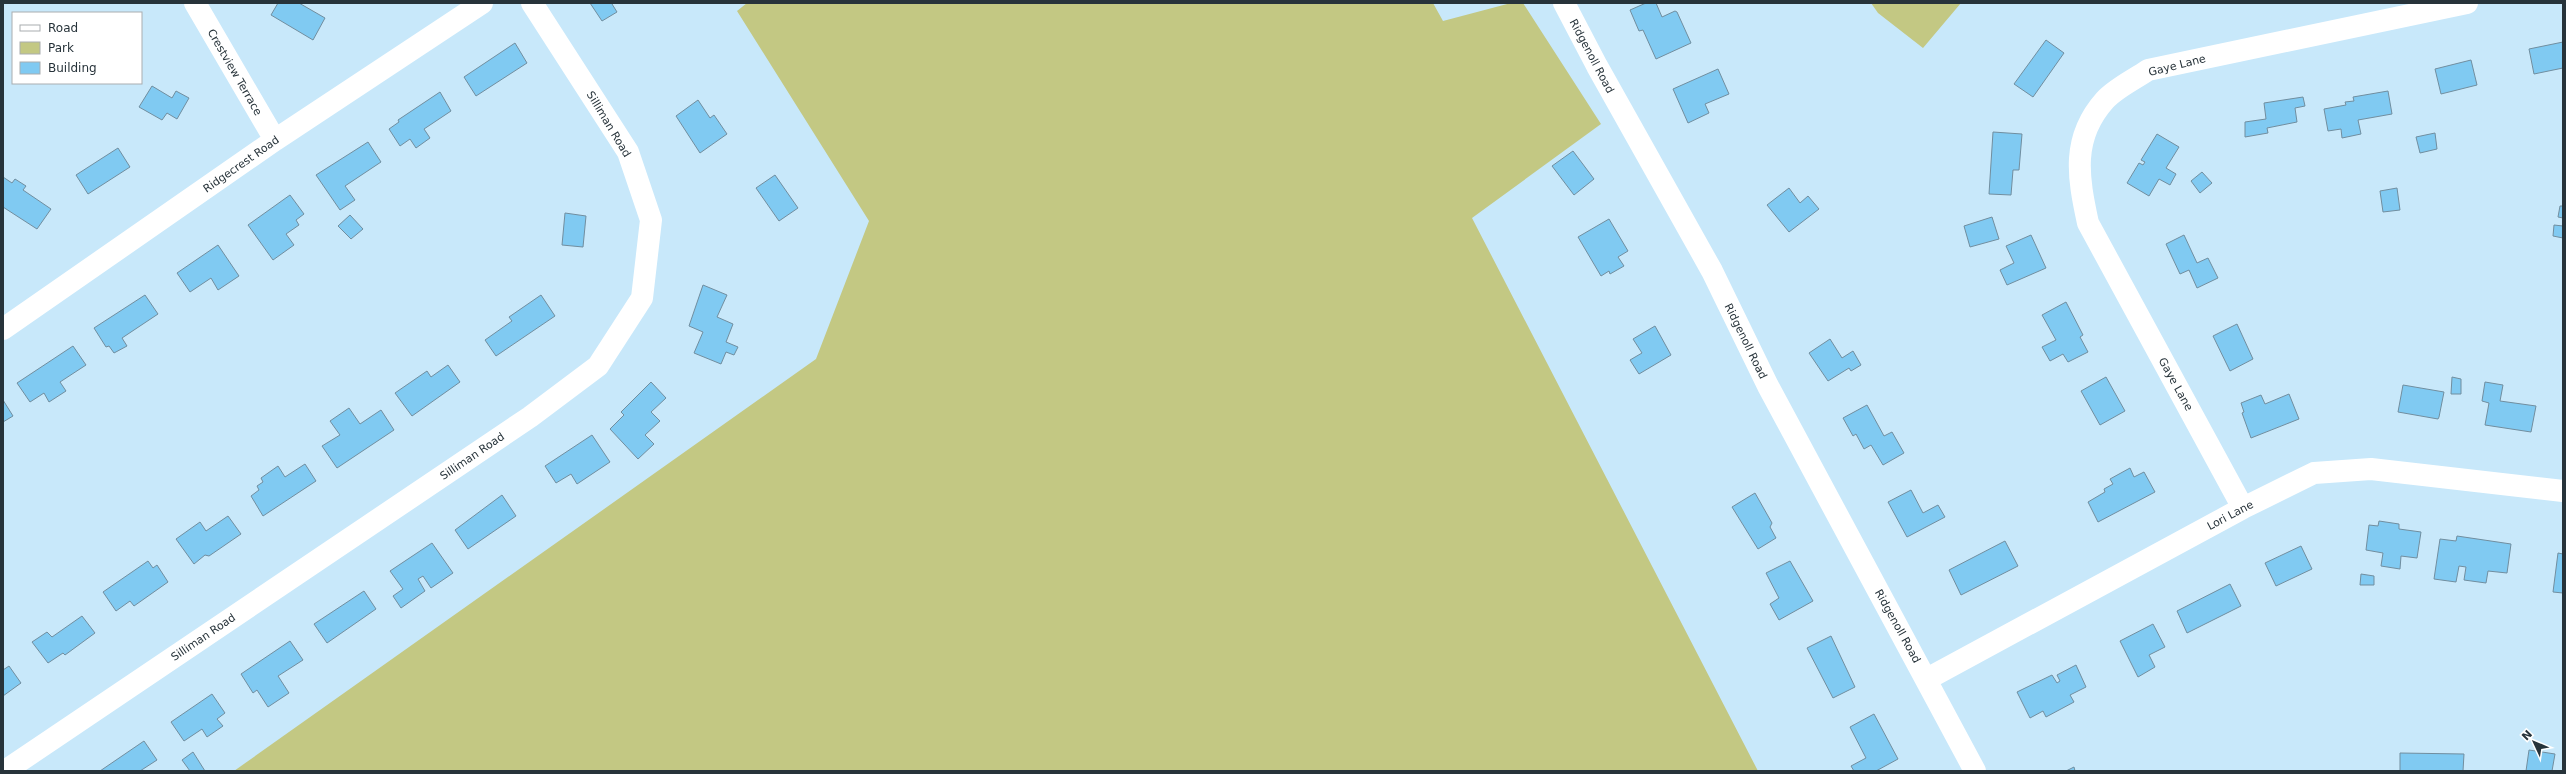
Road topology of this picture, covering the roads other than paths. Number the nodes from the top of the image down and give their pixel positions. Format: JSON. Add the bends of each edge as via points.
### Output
{"nodes":[{"id":1,"x":195,"y":3,"type":"edge"},
{"id":2,"x":482,"y":3,"type":"edge"},
{"id":3,"x":532,"y":3,"type":"edge"},
{"id":4,"x":1564,"y":3,"type":"edge"},
{"id":5,"x":2467,"y":3,"type":"edge"},
{"id":6,"x":275,"y":140,"type":"junction"},
{"id":7,"x":3,"y":327,"type":"edge"},
{"id":8,"x":2563,"y":491,"type":"edge"},
{"id":9,"x":2243,"y":508,"type":"junction"},
{"id":10,"x":1927,"y":679,"type":"junction"},
{"id":11,"x":5,"y":771,"type":"edge"},
{"id":12,"x":1975,"y":771,"type":"edge"}],
"edges":[{"from":1,"to":6,"type":"street","name":"Crestview Terrace"},
{"from":2,"to":6,"type":"street","name":"Ridgecrest Road"},
{"from":3,"to":11,"type":"street","name":"Silliman Road","via":[[628,152],[651,220],[642,298],[598,366],[530,417]]},
{"from":4,"to":10,"type":"street","name":"Ridgenoll Road","via":[[1712,271],[1768,386]]},
{"from":5,"to":9,"type":"street","name":"Gaye Lane","via":[[2148,70],[2106,99],[2083,131],[2078,180],[2088,223]]},
{"from":6,"to":7,"type":"street","name":"Ridgecrest Road"},
{"from":8,"to":9,"type":"street","name":"Lori Lane","via":[[2372,469],[2314,473]]},
{"from":9,"to":10,"type":"street","name":"Lori Lane"},
{"from":10,"to":12,"type":"street","name":"Ridgenoll Road"}]}
